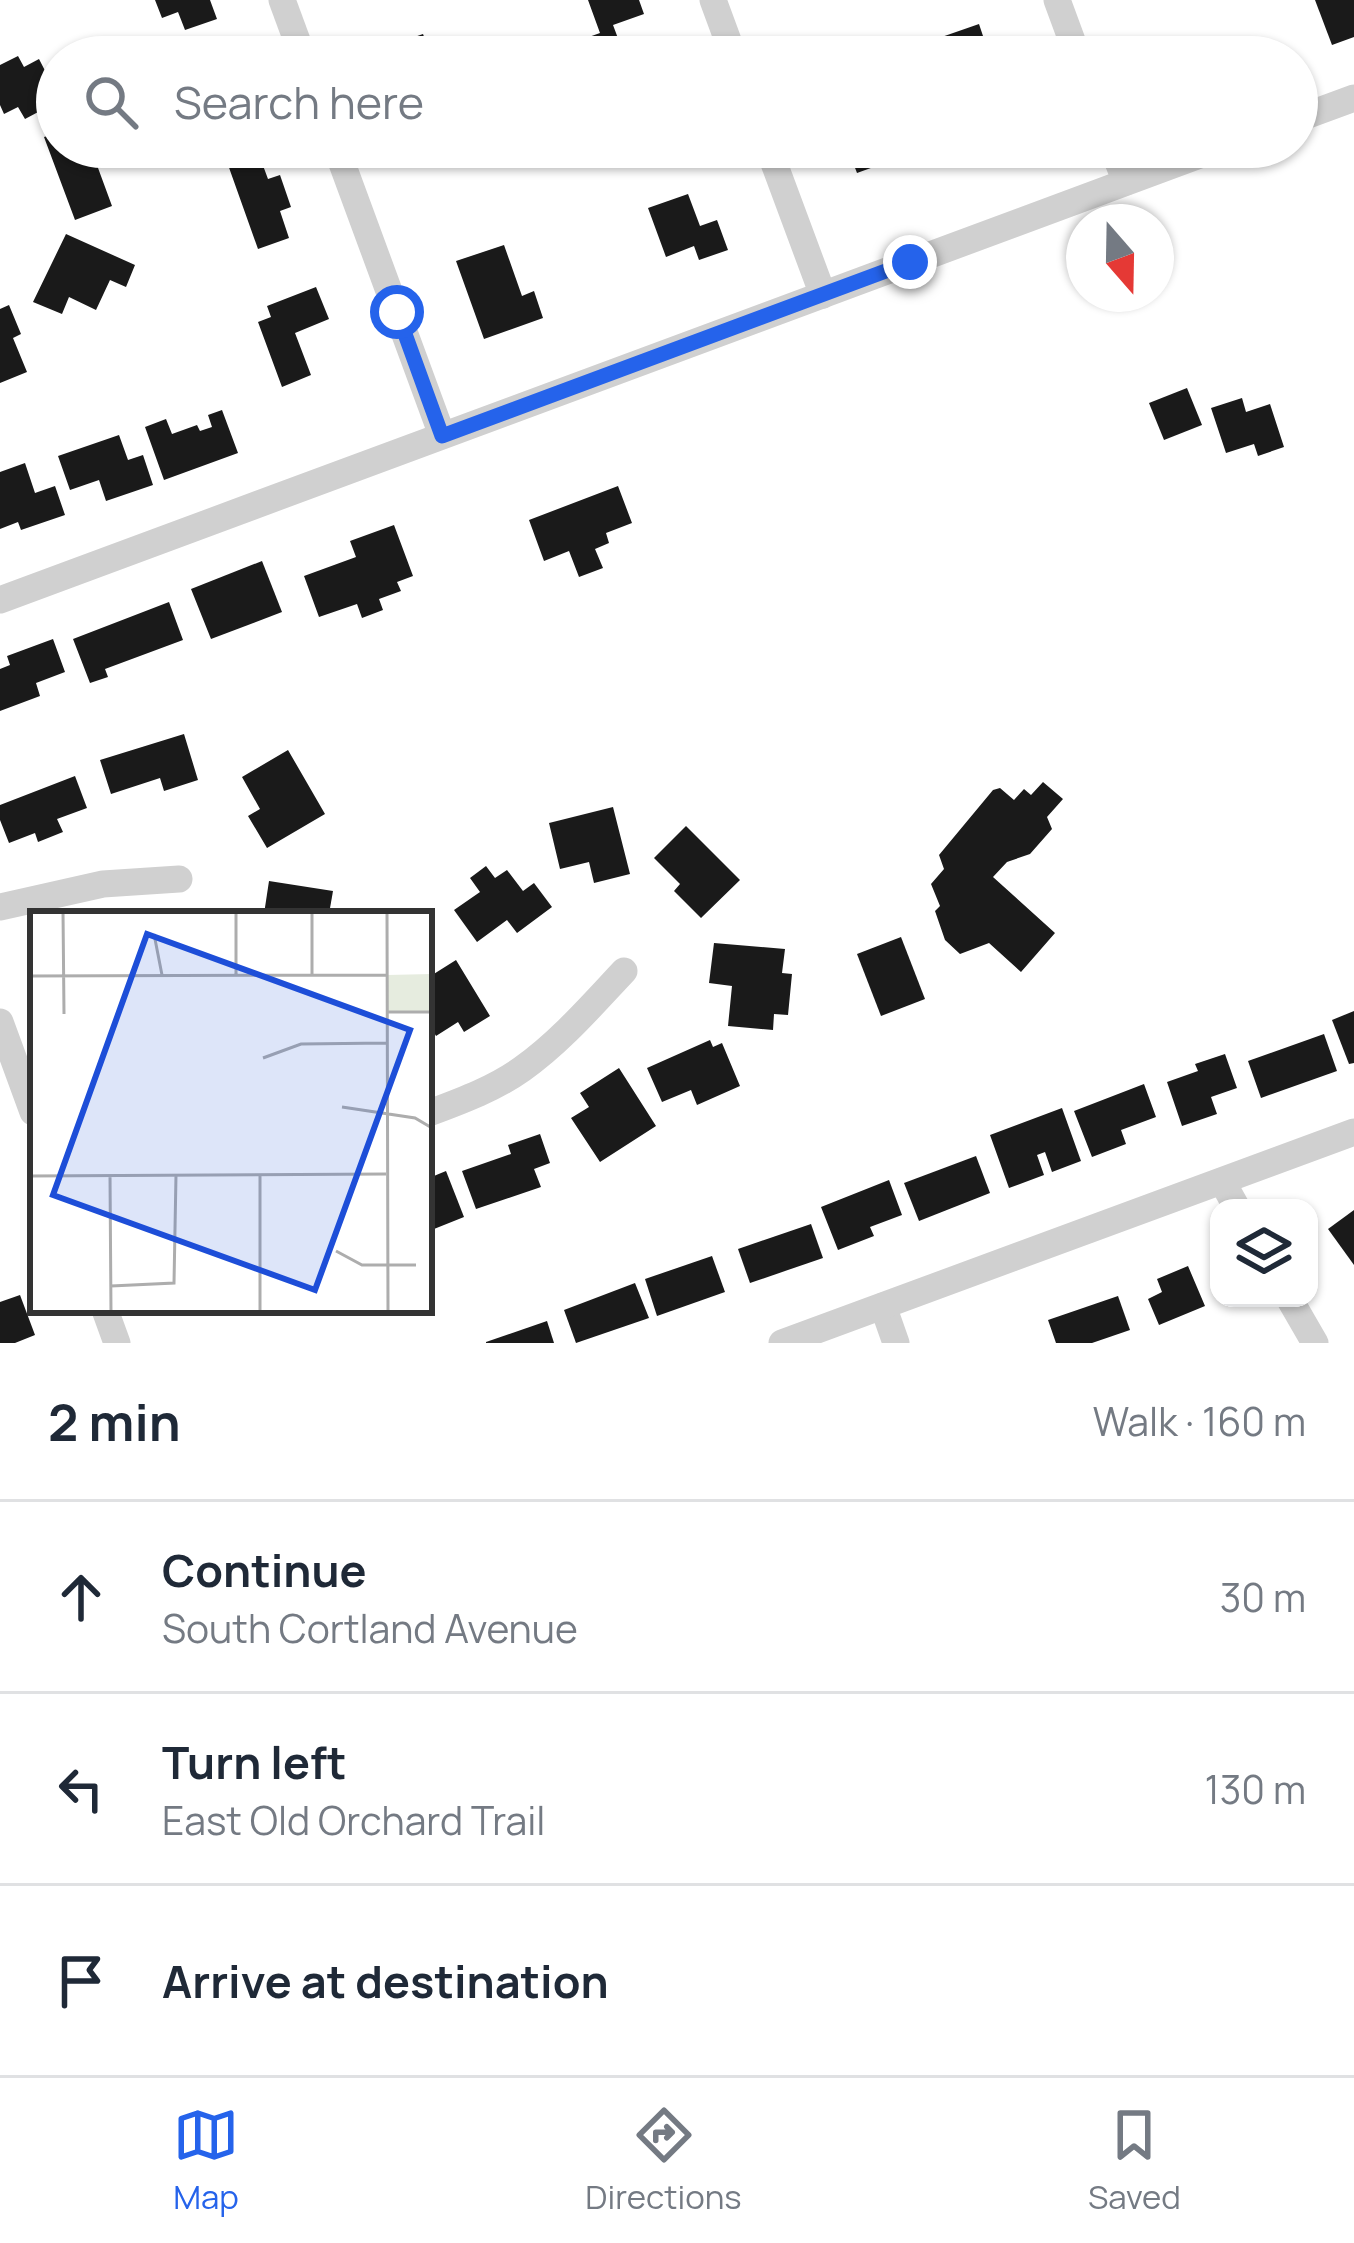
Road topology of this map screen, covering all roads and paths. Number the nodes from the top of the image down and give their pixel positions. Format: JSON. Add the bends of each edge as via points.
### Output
{"nodes":[{"id":1,"x":283,"y":0,"type":"edge"},
{"id":2,"x":713,"y":0,"type":"edge"},
{"id":3,"x":1057,"y":0,"type":"edge"},
{"id":4,"x":296,"y":36,"type":"edge"},
{"id":5,"x":726,"y":36,"type":"edge"},
{"id":6,"x":1070,"y":36,"type":"edge"},
{"id":7,"x":1354,"y":98,"type":"edge"},
{"id":8,"x":1318,"y":111,"type":"edge"},
{"id":9,"x":345,"y":168,"type":"edge"},
{"id":10,"x":776,"y":168,"type":"edge"},
{"id":11,"x":1120,"y":168,"type":"edge"},
{"id":12,"x":1164,"y":168,"type":"edge"},
{"id":13,"x":1126,"y":182,"type":"junction"},
{"id":14,"x":823,"y":295,"type":"junction"},
{"id":15,"x":442,"y":436,"type":"junction"},
{"id":16,"x":0,"y":600,"type":"edge"},
{"id":17,"x":179,"y":879,"type":"dead end"},
{"id":18,"x":0,"y":907,"type":"edge"},
{"id":19,"x":624,"y":971,"type":"dead end"},
{"id":20,"x":0,"y":1022,"type":"edge"},
{"id":21,"x":30,"y":1104,"type":"edge"},
{"id":22,"x":432,"y":1112,"type":"edge"},
{"id":23,"x":1354,"y":1132,"type":"edge"},
{"id":24,"x":1222,"y":1181,"type":"junction"},
{"id":25,"x":1233,"y":1199,"type":"edge"},
{"id":26,"x":883,"y":1306,"type":"junction"},
{"id":27,"x":1294,"y":1307,"type":"edge"},
{"id":28,"x":106,"y":1313,"type":"edge"},
{"id":29,"x":117,"y":1343,"type":"edge"},
{"id":30,"x":782,"y":1343,"type":"edge"},
{"id":31,"x":896,"y":1343,"type":"edge"},
{"id":32,"x":1315,"y":1343,"type":"edge"}],
"edges":[{"from":1,"to":4,"type":"street"},
{"from":2,"to":5,"type":"street"},
{"from":3,"to":6,"type":"street"},
{"from":7,"to":8,"type":"street"},
{"from":9,"to":15,"type":"street"},
{"from":10,"to":14,"type":"street"},
{"from":11,"to":13,"type":"street"},
{"from":12,"to":13,"type":"street"},
{"from":13,"to":14,"type":"street"},
{"from":14,"to":15,"type":"street"},
{"from":15,"to":16,"type":"street"},
{"from":17,"to":18,"type":"street","via":[[103,884]]},
{"from":19,"to":22,"type":"street","via":[[522,1069]]},
{"from":20,"to":21,"type":"street"},
{"from":23,"to":24,"type":"street"},
{"from":24,"to":25,"type":"street"},
{"from":24,"to":26,"type":"street"},
{"from":26,"to":30,"type":"street"},
{"from":26,"to":31,"type":"street"},
{"from":27,"to":32,"type":"street"},
{"from":28,"to":29,"type":"street"}]}
